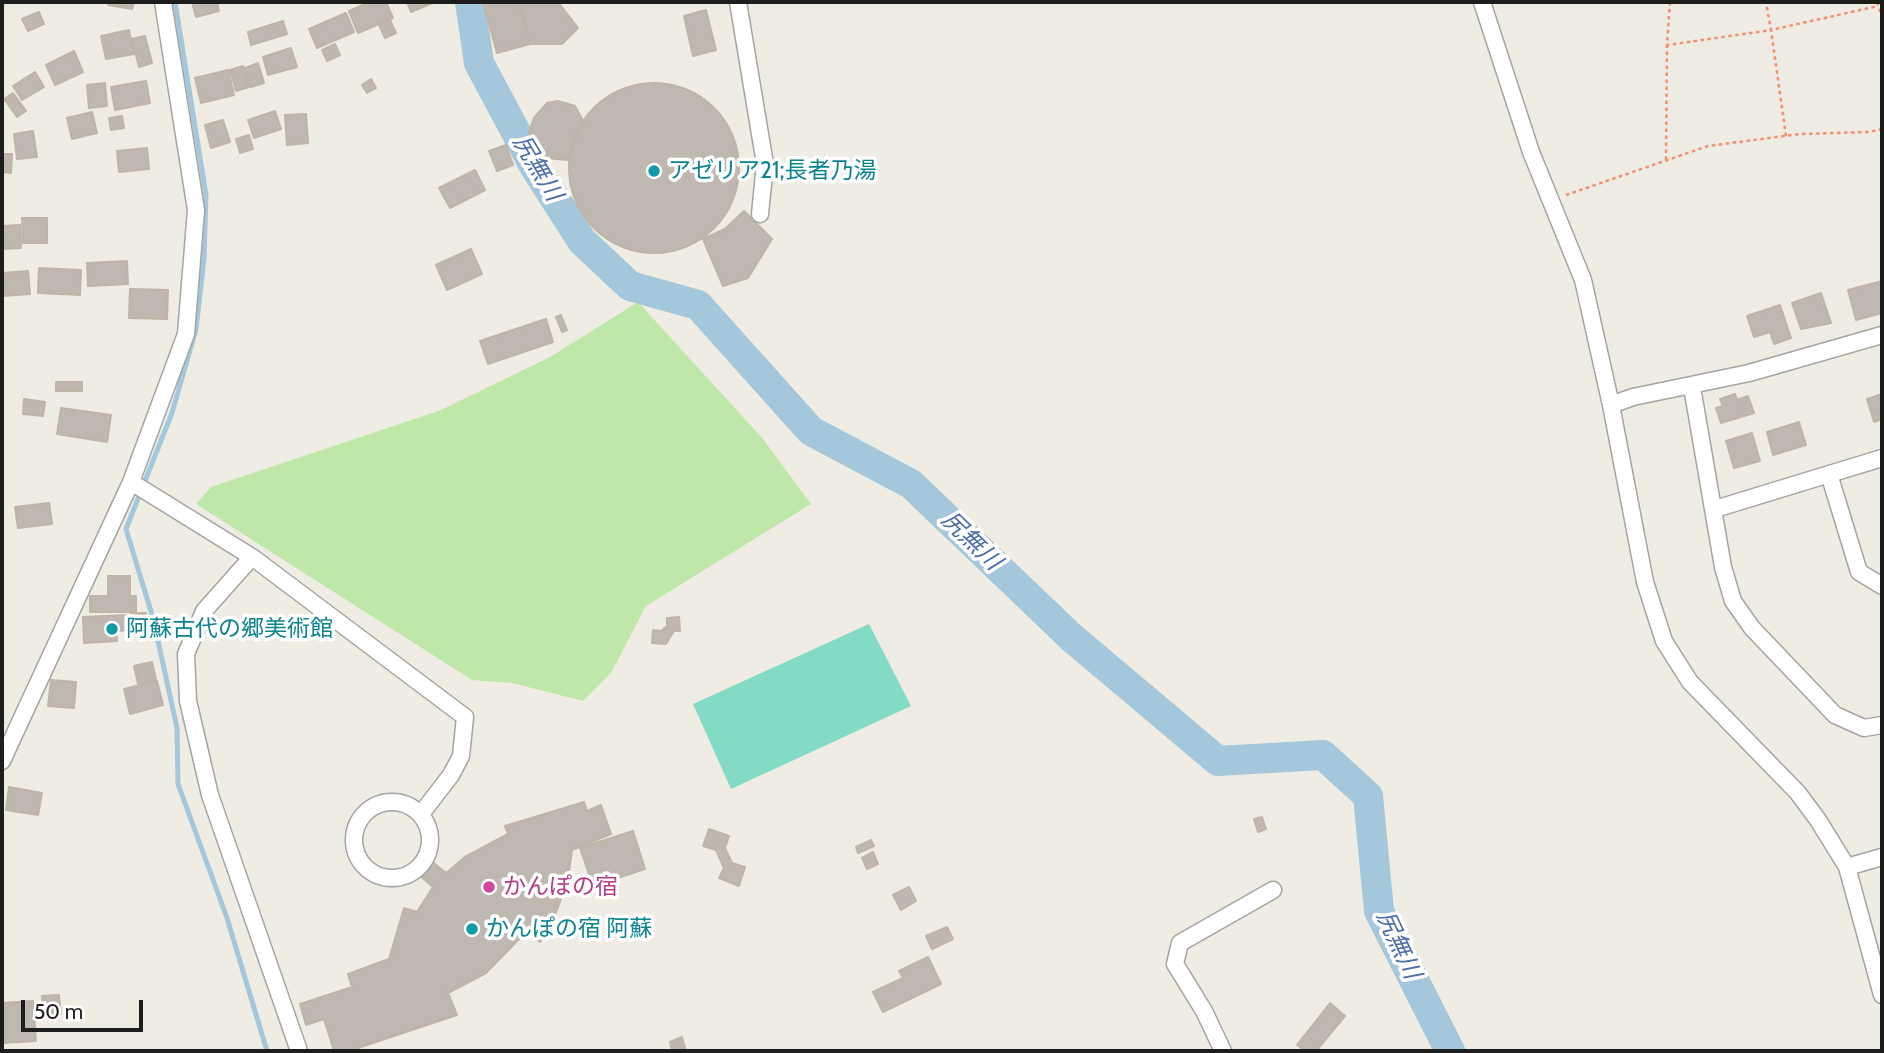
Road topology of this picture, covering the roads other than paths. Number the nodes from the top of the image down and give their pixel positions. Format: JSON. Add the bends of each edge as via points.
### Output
{"nodes":[{"id":1,"x":163,"y":2,"type":"edge"},
{"id":2,"x":738,"y":2,"type":"edge"},
{"id":3,"x":1482,"y":2,"type":"edge"},
{"id":4,"x":760,"y":215,"type":"dead end"},
{"id":5,"x":1882,"y":335,"type":"edge"},
{"id":6,"x":1692,"y":387,"type":"junction"},
{"id":7,"x":1611,"y":405,"type":"junction"},
{"id":8,"x":1882,"y":458,"type":"edge"},
{"id":9,"x":1829,"y":474,"type":"junction"},
{"id":10,"x":131,"y":482,"type":"junction"},
{"id":11,"x":1715,"y":509,"type":"junction"},
{"id":12,"x":251,"y":557,"type":"junction"},
{"id":13,"x":1882,"y":586,"type":"edge"},
{"id":14,"x":1882,"y":725,"type":"edge"},
{"id":15,"x":2,"y":761,"type":"edge"},
{"id":16,"x":421,"y":814,"type":"junction"},
{"id":17,"x":1882,"y":857,"type":"edge"},
{"id":18,"x":1847,"y":867,"type":"junction"},
{"id":19,"x":1273,"y":890,"type":"dead end"},
{"id":20,"x":1882,"y":995,"type":"edge"},
{"id":21,"x":299,"y":1051,"type":"edge"},
{"id":22,"x":1223,"y":1051,"type":"edge"}],
"edges":[{"from":1,"to":10,"type":"street","via":[[196,210],[186,334]]},
{"from":2,"to":4,"type":"street","via":[[765,164]]},
{"from":3,"to":7,"type":"street","via":[[1510,92],[1583,280]]},
{"from":5,"to":6,"type":"street"},
{"from":6,"to":7,"type":"street"},
{"from":6,"to":11,"type":"street"},
{"from":7,"to":18,"type":"street","via":[[1645,582],[1664,641],[1690,682],[1798,793]]},
{"from":8,"to":9,"type":"street"},
{"from":9,"to":11,"type":"street"},
{"from":9,"to":13,"type":"street","via":[[1859,572]]},
{"from":10,"to":12,"type":"street"},
{"from":10,"to":15,"type":"street"},
{"from":11,"to":14,"type":"street","via":[[1733,601],[1752,628],[1835,715],[1864,728]]},
{"from":12,"to":16,"type":"street","via":[[465,717],[461,756]]},
{"from":12,"to":21,"type":"street","via":[[204,611],[186,653],[188,701],[210,795]]},
{"from":16,"to":16,"type":"street","via":[[398,802],[373,807],[363,815],[353,839],[360,863],[369,872],[393,879],[417,870],[425,861],[431,836]]},
{"from":17,"to":18,"type":"street"},
{"from":18,"to":20,"type":"street"},
{"from":19,"to":22,"type":"street","via":[[1180,943],[1175,964]]}]}
